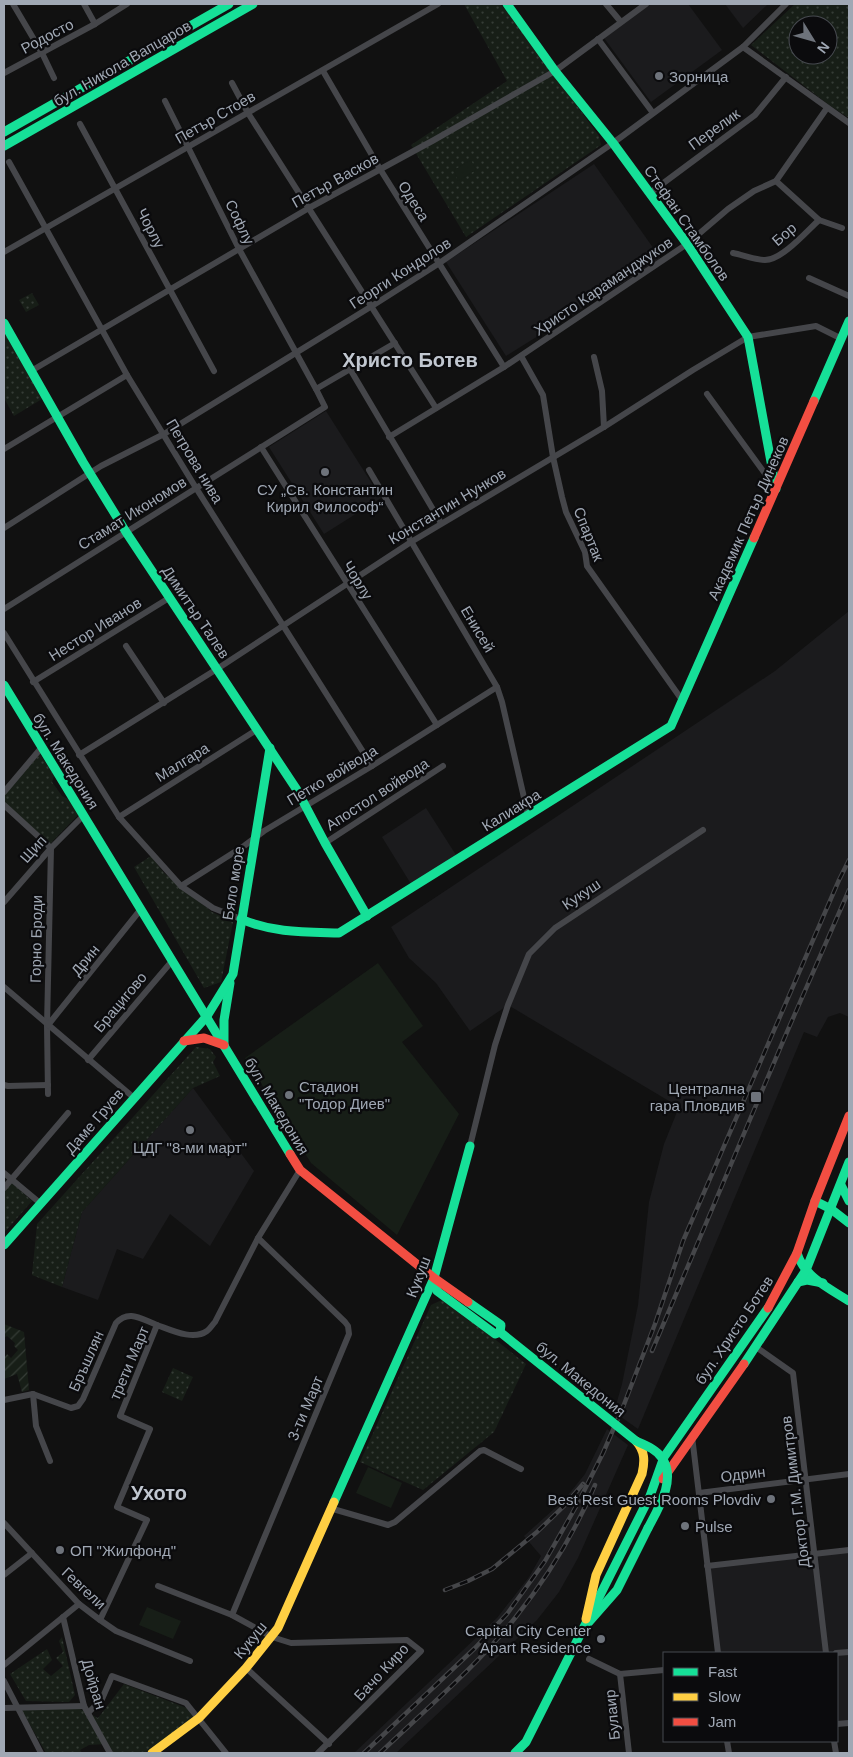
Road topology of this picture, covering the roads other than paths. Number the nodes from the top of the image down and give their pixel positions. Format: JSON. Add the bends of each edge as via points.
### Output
{"nodes":[{"id":1,"x":13,"y":4,"type":"edge"},
{"id":2,"x":84,"y":4,"type":"edge"},
{"id":3,"x":127,"y":4,"type":"edge"},
{"id":4,"x":228,"y":4,"type":"edge"},
{"id":5,"x":253,"y":4,"type":"edge"},
{"id":6,"x":438,"y":4,"type":"edge"},
{"id":7,"x":506,"y":4,"type":"edge"},
{"id":8,"x":606,"y":4,"type":"edge"},
{"id":9,"x":646,"y":4,"type":"edge"},
{"id":10,"x":786,"y":4,"type":"edge"},
{"id":11,"x":621,"y":22,"type":"junction"},
{"id":12,"x":95,"y":24,"type":"junction"},
{"id":13,"x":598,"y":40,"type":"junction"},
{"id":14,"x":743,"y":47,"type":"junction"},
{"id":15,"x":42,"y":53,"type":"junction"},
{"id":16,"x":323,"y":71,"type":"junction"},
{"id":17,"x":555,"y":71,"type":"junction"},
{"id":18,"x":4,"y":73,"type":"edge"},
{"id":19,"x":786,"y":77,"type":"junction"},
{"id":20,"x":54,"y":78,"type":"dead end"},
{"id":21,"x":232,"y":83,"type":"dead end"},
{"id":22,"x":165,"y":101,"type":"dead end"},
{"id":23,"x":827,"y":108,"type":"junction"},
{"id":24,"x":248,"y":112,"type":"junction"},
{"id":25,"x":653,"y":113,"type":"junction"},
{"id":26,"x":849,"y":123,"type":"edge"},
{"id":27,"x":80,"y":124,"type":"dead end"},
{"id":28,"x":4,"y":132,"type":"edge"},
{"id":29,"x":613,"y":143,"type":"junction"},
{"id":30,"x":4,"y":146,"type":"edge"},
{"id":31,"x":189,"y":146,"type":"junction"},
{"id":32,"x":9,"y":162,"type":"dead end"},
{"id":33,"x":380,"y":169,"type":"junction"},
{"id":34,"x":776,"y":181,"type":"junction"},
{"id":35,"x":116,"y":188,"type":"junction"},
{"id":36,"x":650,"y":193,"type":"junction"},
{"id":37,"x":309,"y":208,"type":"junction"},
{"id":38,"x":818,"y":220,"type":"junction"},
{"id":39,"x":47,"y":228,"type":"junction"},
{"id":40,"x":842,"y":228,"type":"dead end"},
{"id":41,"x":687,"y":244,"type":"junction"},
{"id":42,"x":239,"y":249,"type":"junction"},
{"id":43,"x":4,"y":252,"type":"edge"},
{"id":44,"x":733,"y":253,"type":"dead end"},
{"id":45,"x":438,"y":264,"type":"junction"},
{"id":46,"x":809,"y":278,"type":"dead end"},
{"id":47,"x":170,"y":290,"type":"junction"},
{"id":48,"x":849,"y":296,"type":"edge"},
{"id":49,"x":372,"y":306,"type":"junction"},
{"id":50,"x":849,"y":321,"type":"edge"},
{"id":51,"x":4,"y":323,"type":"edge"},
{"id":52,"x":102,"y":330,"type":"junction"},
{"id":53,"x":748,"y":337,"type":"junction"},
{"id":54,"x":842,"y":339,"type":"junction"},
{"id":55,"x":395,"y":343,"type":"junction"},
{"id":56,"x":296,"y":353,"type":"junction"},
{"id":57,"x":521,"y":356,"type":"junction"},
{"id":58,"x":594,"y":356,"type":"dead end"},
{"id":59,"x":504,"y":368,"type":"junction"},
{"id":60,"x":350,"y":369,"type":"junction"},
{"id":61,"x":31,"y":371,"type":"junction"},
{"id":62,"x":214,"y":371,"type":"dead end"},
{"id":63,"x":127,"y":375,"type":"junction"},
{"id":64,"x":316,"y":389,"type":"junction"},
{"id":65,"x":707,"y":394,"type":"dead end"},
{"id":66,"x":326,"y":407,"type":"joint"},
{"id":67,"x":436,"y":408,"type":"junction"},
{"id":68,"x":58,"y":418,"type":"junction"},
{"id":69,"x":604,"y":427,"type":"junction"},
{"id":70,"x":164,"y":434,"type":"junction"},
{"id":71,"x":390,"y":437,"type":"junction"},
{"id":72,"x":260,"y":448,"type":"junction"},
{"id":73,"x":4,"y":449,"type":"edge"},
{"id":74,"x":553,"y":457,"type":"junction"},
{"id":75,"x":369,"y":470,"type":"dead end"},
{"id":76,"x":90,"y":474,"type":"junction"},
{"id":77,"x":196,"y":488,"type":"junction"},
{"id":78,"x":776,"y":489,"type":"junction"},
{"id":79,"x":442,"y":523,"type":"junction"},
{"id":80,"x":4,"y":528,"type":"edge"},
{"id":81,"x":126,"y":532,"type":"junction"},
{"id":82,"x":412,"y":542,"type":"junction"},
{"id":83,"x":346,"y":584,"type":"junction"},
{"id":84,"x":169,"y":598,"type":"junction"},
{"id":85,"x":4,"y":609,"type":"edge"},
{"id":86,"x":284,"y":625,"type":"junction"},
{"id":87,"x":4,"y":633,"type":"edge"},
{"id":88,"x":126,"y":646,"type":"dead end"},
{"id":89,"x":217,"y":669,"type":"junction"},
{"id":90,"x":33,"y":682,"type":"junction"},
{"id":91,"x":4,"y":685,"type":"edge"},
{"id":92,"x":497,"y":687,"type":"junction"},
{"id":93,"x":682,"y":700,"type":"junction"},
{"id":94,"x":164,"y":702,"type":"junction"},
{"id":95,"x":437,"y":725,"type":"junction"},
{"id":96,"x":670,"y":726,"type":"joint"},
{"id":97,"x":258,"y":729,"type":"junction"},
{"id":98,"x":42,"y":747,"type":"junction"},
{"id":99,"x":270,"y":748,"type":"junction"},
{"id":100,"x":79,"y":755,"type":"junction"},
{"id":101,"x":372,"y":766,"type":"junction"},
{"id":102,"x":443,"y":766,"type":"dead end"},
{"id":103,"x":4,"y":792,"type":"edge"},
{"id":104,"x":4,"y":805,"type":"edge"},
{"id":105,"x":305,"y":805,"type":"junction"},
{"id":106,"x":84,"y":815,"type":"junction"},
{"id":107,"x":528,"y":816,"type":"junction"},
{"id":108,"x":118,"y":817,"type":"junction"},
{"id":109,"x":703,"y":830,"type":"dead end"},
{"id":110,"x":254,"y":837,"type":"junction"},
{"id":111,"x":324,"y":843,"type":"junction"},
{"id":112,"x":51,"y":848,"type":"junction"},
{"id":113,"x":181,"y":886,"type":"junction"},
{"id":114,"x":4,"y":902,"type":"edge"},
{"id":115,"x":141,"y":909,"type":"junction"},
{"id":116,"x":366,"y":916,"type":"junction"},
{"id":117,"x":241,"y":919,"type":"junction"},
{"id":118,"x":172,"y":961,"type":"junction"},
{"id":119,"x":232,"y":974,"type":"junction"},
{"id":120,"x":4,"y":987,"type":"edge"},
{"id":121,"x":207,"y":1016,"type":"junction"},
{"id":122,"x":47,"y":1026,"type":"junction"},
{"id":123,"x":183,"y":1041,"type":"junction"},
{"id":124,"x":224,"y":1045,"type":"junction"},
{"id":125,"x":88,"y":1060,"type":"junction"},
{"id":126,"x":4,"y":1085,"type":"edge"},
{"id":127,"x":48,"y":1085,"type":"junction"},
{"id":128,"x":48,"y":1094,"type":"dead end"},
{"id":129,"x":133,"y":1097,"type":"junction"},
{"id":130,"x":68,"y":1113,"type":"dead end"},
{"id":131,"x":849,"y":1116,"type":"edge"},
{"id":132,"x":470,"y":1146,"type":"joint"},
{"id":133,"x":849,"y":1162,"type":"edge"},
{"id":134,"x":300,"y":1170,"type":"junction"},
{"id":135,"x":4,"y":1173,"type":"edge"},
{"id":136,"x":11,"y":1180,"type":"junction"},
{"id":137,"x":841,"y":1185,"type":"junction"},
{"id":138,"x":4,"y":1188,"type":"edge"},
{"id":139,"x":815,"y":1201,"type":"junction"},
{"id":140,"x":849,"y":1201,"type":"edge"},
{"id":141,"x":40,"y":1203,"type":"junction"},
{"id":142,"x":831,"y":1210,"type":"junction"},
{"id":143,"x":849,"y":1223,"type":"edge"},
{"id":144,"x":258,"y":1238,"type":"junction"},
{"id":145,"x":4,"y":1245,"type":"edge"},
{"id":146,"x":797,"y":1253,"type":"junction"},
{"id":147,"x":806,"y":1270,"type":"junction"},
{"id":148,"x":434,"y":1278,"type":"junction"},
{"id":149,"x":798,"y":1282,"type":"junction"},
{"id":150,"x":823,"y":1283,"type":"junction"},
{"id":151,"x":849,"y":1301,"type":"edge"},
{"id":152,"x":157,"y":1325,"type":"junction"},
{"id":153,"x":756,"y":1347,"type":"junction"},
{"id":154,"x":33,"y":1394,"type":"junction"},
{"id":155,"x":4,"y":1400,"type":"edge"},
{"id":156,"x":692,"y":1436,"type":"junction"},
{"id":157,"x":636,"y":1441,"type":"junction"},
{"id":158,"x":50,"y":1461,"type":"dead end"},
{"id":159,"x":521,"y":1469,"type":"dead end"},
{"id":160,"x":849,"y":1474,"type":"edge"},
{"id":161,"x":806,"y":1479,"type":"junction"},
{"id":162,"x":698,"y":1492,"type":"junction"},
{"id":163,"x":650,"y":1496,"type":"junction"},
{"id":164,"x":332,"y":1509,"type":"junction"},
{"id":165,"x":4,"y":1523,"type":"edge"},
{"id":166,"x":849,"y":1550,"type":"edge"},
{"id":167,"x":32,"y":1553,"type":"junction"},
{"id":168,"x":814,"y":1554,"type":"junction"},
{"id":169,"x":707,"y":1566,"type":"junction"},
{"id":170,"x":4,"y":1575,"type":"edge"},
{"id":171,"x":158,"y":1586,"type":"dead end"},
{"id":172,"x":79,"y":1604,"type":"junction"},
{"id":173,"x":232,"y":1615,"type":"junction"},
{"id":174,"x":63,"y":1617,"type":"junction"},
{"id":175,"x":100,"y":1620,"type":"junction"},
{"id":176,"x":584,"y":1626,"type":"junction"},
{"id":177,"x":272,"y":1637,"type":"junction"},
{"id":178,"x":718,"y":1652,"type":"edge"},
{"id":179,"x":826,"y":1652,"type":"edge"},
{"id":180,"x":589,"y":1659,"type":"dead end"},
{"id":181,"x":190,"y":1661,"type":"dead end"},
{"id":182,"x":4,"y":1665,"type":"edge"},
{"id":183,"x":246,"y":1668,"type":"junction"},
{"id":184,"x":663,"y":1670,"type":"edge"},
{"id":185,"x":620,"y":1674,"type":"junction"},
{"id":186,"x":4,"y":1681,"type":"edge"},
{"id":187,"x":84,"y":1706,"type":"junction"},
{"id":188,"x":4,"y":1708,"type":"edge"},
{"id":189,"x":18,"y":1708,"type":"junction"},
{"id":190,"x":88,"y":1713,"type":"junction"},
{"id":191,"x":199,"y":1718,"type":"junction"},
{"id":192,"x":526,"y":1742,"type":"junction"},
{"id":193,"x":328,"y":1744,"type":"junction"},
{"id":194,"x":42,"y":1753,"type":"edge"},
{"id":195,"x":110,"y":1753,"type":"edge"},
{"id":196,"x":152,"y":1753,"type":"edge"},
{"id":197,"x":226,"y":1753,"type":"edge"},
{"id":198,"x":318,"y":1753,"type":"edge"},
{"id":199,"x":515,"y":1753,"type":"edge"},
{"id":200,"x":526,"y":1753,"type":"edge"},
{"id":201,"x":629,"y":1753,"type":"edge"}],
"edges":[{"from":1,"to":15,"type":"street"},
{"from":2,"to":12,"type":"street"},
{"from":3,"to":12,"type":"street","name":"Родосто"},
{"from":4,"to":28,"type":"street","name":"бул. Никола Вапцаров"},
{"from":5,"to":30,"type":"street","name":"бул. Никола Вапцаров"},
{"from":6,"to":16,"type":"street","name":"Петър Стоев"},
{"from":7,"to":17,"type":"street","name":"Стефан Стамболов"},
{"from":8,"to":11,"type":"street"},
{"from":9,"to":11,"type":"street","name":"Петър Васков"},
{"from":10,"to":14,"type":"street","name":"Георги Кондолов"},
{"from":11,"to":13,"type":"street","name":"Петър Васков"},
{"from":12,"to":15,"type":"street","name":"Родосто"},
{"from":13,"to":17,"type":"street","name":"Петър Васков"},
{"from":13,"to":25,"type":"street"},
{"from":14,"to":19,"type":"street"},
{"from":14,"to":25,"type":"street","name":"Георги Кондолов"},
{"from":15,"to":18,"type":"street","name":"Родосто"},
{"from":15,"to":20,"type":"street"},
{"from":16,"to":24,"type":"street","name":"Петър Стоев"},
{"from":16,"to":33,"type":"street","name":"Одеса"},
{"from":17,"to":29,"type":"street","name":"Стефан Стамболов"},
{"from":17,"to":33,"type":"street","name":"Петър Васков"},
{"from":19,"to":23,"type":"street"},
{"from":19,"to":36,"type":"street","name":"Перелик","via":[[755,115]]},
{"from":21,"to":24,"type":"street"},
{"from":22,"to":31,"type":"street","name":"Софлу"},
{"from":23,"to":26,"type":"street"},
{"from":23,"to":34,"type":"street"},
{"from":24,"to":31,"type":"street","name":"Петър Стоев"},
{"from":24,"to":37,"type":"street"},
{"from":25,"to":29,"type":"street","name":"Георги Кондолов"},
{"from":27,"to":35,"type":"street","name":"Чорлу"},
{"from":29,"to":36,"type":"street","name":"Стефан Стамболов"},
{"from":29,"to":45,"type":"street","name":"Георги Кондолов"},
{"from":31,"to":35,"type":"street","name":"Петър Стоев"},
{"from":31,"to":42,"type":"street","name":"Софлу"},
{"from":32,"to":39,"type":"street","name":"Петрова нива"},
{"from":33,"to":37,"type":"street","name":"Петър Васков"},
{"from":33,"to":45,"type":"street","name":"Одеса"},
{"from":34,"to":38,"type":"street"},
{"from":34,"to":41,"type":"street","name":"Христо Караманджуков","via":[[728,209]]},
{"from":35,"to":39,"type":"street","name":"Петър Стоев"},
{"from":35,"to":47,"type":"street","name":"Чорлу"},
{"from":36,"to":41,"type":"street","name":"Стефан Стамболов"},
{"from":37,"to":42,"type":"street","name":"Петър Васков"},
{"from":37,"to":49,"type":"street"},
{"from":38,"to":40,"type":"street"},
{"from":38,"to":44,"type":"street","name":"Бор","via":[[775,258],[764,260]]},
{"from":39,"to":43,"type":"street","name":"Петър Стоев"},
{"from":39,"to":52,"type":"street","name":"Петрова нива"},
{"from":41,"to":53,"type":"street","name":"Стефан Стамболов"},
{"from":41,"to":57,"type":"street","name":"Христо Караманджуков"},
{"from":42,"to":47,"type":"street","name":"Петър Васков"},
{"from":42,"to":56,"type":"street","name":"Софлу"},
{"from":45,"to":49,"type":"street","name":"Георги Кондолов"},
{"from":45,"to":59,"type":"street","name":"Одеса"},
{"from":46,"to":48,"type":"street"},
{"from":47,"to":52,"type":"street","name":"Петър Васков"},
{"from":47,"to":62,"type":"street","name":"Чорлу"},
{"from":49,"to":55,"type":"street"},
{"from":49,"to":56,"type":"street","name":"Георги Кондолов"},
{"from":50,"to":54,"type":"street","name":"Академик Петър Динеков"},
{"from":51,"to":61,"type":"street","name":"Димитър Талев"},
{"from":52,"to":61,"type":"street","name":"Петър Васков"},
{"from":52,"to":63,"type":"street","name":"Петрова нива"},
{"from":53,"to":54,"type":"street","name":"Константин Нунков","via":[[816,326]]},
{"from":53,"to":69,"type":"street","name":"Константин Нунков"},
{"from":53,"to":78,"type":"street","name":"Стефан Стамболов"},
{"from":54,"to":78,"type":"street","name":"Академик Петър Динеков"},
{"from":55,"to":60,"type":"street"},
{"from":55,"to":67,"type":"street"},
{"from":56,"to":64,"type":"street","name":"Софлу"},
{"from":56,"to":70,"type":"street","name":"Георги Кондолов"},
{"from":57,"to":59,"type":"street","name":"Христо Караманджуков"},
{"from":57,"to":74,"type":"street","name":"Спартак","via":[[543,394]]},
{"from":58,"to":69,"type":"street","via":[[602,391]]},
{"from":59,"to":67,"type":"street","name":"Христо Караманджуков"},
{"from":60,"to":64,"type":"street"},
{"from":60,"to":71,"type":"street"},
{"from":61,"to":68,"type":"street","name":"Димитър Талев"},
{"from":63,"to":68,"type":"street"},
{"from":63,"to":70,"type":"street","name":"Петрова нива"},
{"from":64,"to":66,"type":"street","name":"Софлу"},
{"from":65,"to":78,"type":"street"},
{"from":66,"to":72,"type":"street","name":"Стамат Икономов"},
{"from":67,"to":71,"type":"street","name":"Христо Караманджуков"},
{"from":68,"to":73,"type":"street"},
{"from":68,"to":76,"type":"street","name":"Димитър Талев"},
{"from":69,"to":74,"type":"street","name":"Константин Нунков"},
{"from":70,"to":76,"type":"street","name":"Георги Кондолов"},
{"from":70,"to":77,"type":"street","name":"Петрова нива"},
{"from":71,"to":79,"type":"street"},
{"from":72,"to":77,"type":"street","name":"Стамат Икономов"},
{"from":72,"to":83,"type":"street","name":"Чорлу"},
{"from":74,"to":79,"type":"street","name":"Константин Нунков"},
{"from":74,"to":93,"type":"street","name":"Спартак","via":[[566,512],[585,552],[587,566]]},
{"from":75,"to":82,"type":"street","name":"Енисей"},
{"from":76,"to":80,"type":"street","name":"Георги Кондолов"},
{"from":76,"to":81,"type":"street","name":"Димитър Талев"},
{"from":77,"to":81,"type":"street","name":"Стамат Икономов"},
{"from":77,"to":86,"type":"street","name":"Петрова нива"},
{"from":78,"to":93,"type":"street","name":"Академик Петър Динеков"},
{"from":79,"to":82,"type":"street","name":"Константин Нунков"},
{"from":81,"to":84,"type":"street","name":"Димитър Талев"},
{"from":81,"to":85,"type":"street","name":"Стамат Икономов"},
{"from":82,"to":83,"type":"street","name":"Константин Нунков"},
{"from":82,"to":92,"type":"street","name":"Енисей"},
{"from":83,"to":86,"type":"street","name":"Константин Нунков"},
{"from":83,"to":95,"type":"street","name":"Чорлу"},
{"from":84,"to":89,"type":"street","name":"Димитър Талев"},
{"from":84,"to":90,"type":"street","name":"Нестор Иванов"},
{"from":86,"to":89,"type":"street","name":"Константин Нунков"},
{"from":86,"to":101,"type":"street","name":"Петрова нива"},
{"from":87,"to":90,"type":"street","name":"бул. Македония"},
{"from":88,"to":94,"type":"street"},
{"from":89,"to":94,"type":"street","name":"Константин Нунков"},
{"from":89,"to":97,"type":"street","name":"Димитър Талев"},
{"from":90,"to":100,"type":"street","name":"бул. Македония"},
{"from":91,"to":98,"type":"street","name":"бул. Македония"},
{"from":92,"to":95,"type":"street","name":"Петко войвода"},
{"from":92,"to":107,"type":"street","name":"Енисей"},
{"from":93,"to":96,"type":"street","name":"Академик Петър Динеков"},
{"from":94,"to":100,"type":"street","name":"Константин Нунков"},
{"from":95,"to":101,"type":"street","name":"Петко войвода"},
{"from":96,"to":107,"type":"street","name":"Калиакра"},
{"from":97,"to":99,"type":"street","name":"Димитър Талев"},
{"from":97,"to":108,"type":"street","name":"Малгара"},
{"from":98,"to":103,"type":"street"},
{"from":98,"to":106,"type":"street","name":"бул. Македония"},
{"from":99,"to":105,"type":"street","name":"Димитър Талев"},
{"from":99,"to":110,"type":"street","name":"Бяло море"},
{"from":100,"to":108,"type":"street","name":"бул. Македония"},
{"from":101,"to":105,"type":"street","name":"Петко войвода"},
{"from":102,"to":111,"type":"street","name":"Апостол войвода"},
{"from":104,"to":112,"type":"street"},
{"from":105,"to":110,"type":"street","name":"Петко войвода"},
{"from":105,"to":111,"type":"street","name":"Димитър Талев"},
{"from":106,"to":112,"type":"street","name":"Щип"},
{"from":106,"to":115,"type":"street","name":"бул. Македония"},
{"from":107,"to":116,"type":"street","name":"Калиакра"},
{"from":108,"to":113,"type":"street","name":"бул. Македония"},
{"from":109,"to":132,"type":"street","name":"Кукуш","via":[[555,928],[529,954],[495,1045]]},
{"from":110,"to":113,"type":"street","name":"Петко войвода"},
{"from":110,"to":117,"type":"street","name":"Бяло море"},
{"from":111,"to":116,"type":"street","name":"Димитър Талев"},
{"from":112,"to":114,"type":"street","name":"Щип"},
{"from":112,"to":122,"type":"street","name":"Горно Броди"},
{"from":113,"to":117,"type":"street","name":"бул. Македония","via":[[213,908]]},
{"from":115,"to":118,"type":"street","name":"бул. Македония"},
{"from":115,"to":122,"type":"street","name":"Дрин"},
{"from":116,"to":117,"type":"street","name":"Калиакра","via":[[339,933],[282,931]]},
{"from":117,"to":119,"type":"street","name":"Бяло море"},
{"from":118,"to":121,"type":"street","name":"бул. Македония"},
{"from":118,"to":125,"type":"street","name":"Брацигово"},
{"from":119,"to":121,"type":"street","name":"Бяло море"},
{"from":119,"to":124,"type":"street","via":[[225,1008]]},
{"from":120,"to":122,"type":"street"},
{"from":121,"to":123,"type":"street","name":"Даме Груев"},
{"from":121,"to":124,"type":"street","name":"бул. Македония"},
{"from":122,"to":125,"type":"street"},
{"from":122,"to":127,"type":"street","name":"Горно Броди"},
{"from":123,"to":124,"type":"street","via":[[201,1037]]},
{"from":123,"to":129,"type":"street","name":"Даме Груев"},
{"from":124,"to":134,"type":"street","name":"бул. Македония"},
{"from":125,"to":129,"type":"street"},
{"from":126,"to":127,"type":"street"},
{"from":127,"to":128,"type":"street","name":"Горно Броди"},
{"from":129,"to":141,"type":"street","name":"Даме Груев"},
{"from":130,"to":136,"type":"street"},
{"from":131,"to":139,"type":"street","name":"бул. Христо Ботев"},
{"from":132,"to":148,"type":"street","name":"Кукуш"},
{"from":133,"to":137,"type":"street","name":"бул. Христо Ботев"},
{"from":134,"to":144,"type":"street","name":"трети Март"},
{"from":134,"to":148,"type":"street","name":"бул. Македония"},
{"from":135,"to":136,"type":"street"},
{"from":136,"to":138,"type":"street"},
{"from":136,"to":141,"type":"street"},
{"from":137,"to":140,"type":"street"},
{"from":137,"to":142,"type":"street","name":"бул. Христо Ботев"},
{"from":139,"to":142,"type":"street"},
{"from":139,"to":146,"type":"street","name":"бул. Христо Ботев"},
{"from":141,"to":145,"type":"street","name":"Даме Груев"},
{"from":142,"to":143,"type":"street"},
{"from":142,"to":147,"type":"street","name":"бул. Христо Ботев"},
{"from":144,"to":152,"type":"street","name":"трети Март","via":[[220,1313],[206,1332],[187,1334]]},
{"from":144,"to":173,"type":"street","name":"3-ти Март","via":[[345,1322],[349,1334]]},
{"from":146,"to":147,"type":"street"},
{"from":146,"to":163,"type":"street","name":"бул. Христо Ботев","via":[[773,1301],[664,1457]]},
{"from":147,"to":149,"type":"street","name":"бул. Христо Ботев"},
{"from":147,"to":150,"type":"street"},
{"from":148,"to":157,"type":"street","name":"бул. Македония","bridge":true,"via":[[501,1325],[500,1332]]},
{"from":148,"to":164,"type":"street","name":"Кукуш"},
{"from":149,"to":150,"type":"street"},
{"from":149,"to":153,"type":"street","name":"бул. Христо Ботев"},
{"from":150,"to":151,"type":"street"},
{"from":152,"to":154,"type":"street","name":"Бръшлян","via":[[131,1315],[122,1316],[78,1406],[71,1408]]},
{"from":152,"to":175,"type":"street","name":"трети Март","via":[[120,1416],[150,1429],[116,1507],[147,1520]]},
{"from":153,"to":156,"type":"street","name":"бул. Христо Ботев"},
{"from":153,"to":161,"type":"street","name":"Доктор Г.М. Димитров","via":[[793,1373]]},
{"from":154,"to":155,"type":"street"},
{"from":154,"to":158,"type":"street","via":[[36,1426]]},
{"from":156,"to":162,"type":"street"},
{"from":156,"to":163,"type":"street","name":"бул. Христо Ботев"},
{"from":157,"to":176,"type":"street","via":[[644,1452],[644,1467],[596,1575]]},
{"from":157,"to":176,"type":"street","name":"бул. Македония","bridge":true,"via":[[657,1451],[665,1462],[668,1475],[666,1489],[617,1590]]},
{"from":159,"to":164,"type":"street","via":[[484,1450],[480,1451],[388,1525]]},
{"from":160,"to":161,"type":"street","name":"Одрин"},
{"from":161,"to":162,"type":"street","name":"Одрин"},
{"from":161,"to":168,"type":"street","name":"Доктор Г.М. Димитров"},
{"from":162,"to":169,"type":"street"},
{"from":163,"to":176,"type":"street","name":"бул. Христо Ботев"},
{"from":164,"to":177,"type":"street","name":"Кукуш"},
{"from":165,"to":167,"type":"street","name":"Гевгели"},
{"from":166,"to":168,"type":"street"},
{"from":167,"to":170,"type":"street"},
{"from":167,"to":172,"type":"street","name":"Гевгели"},
{"from":168,"to":169,"type":"street"},
{"from":168,"to":179,"type":"street","name":"Доктор Г.М. Димитров"},
{"from":169,"to":178,"type":"street"},
{"from":171,"to":173,"type":"street"},
{"from":172,"to":174,"type":"street"},
{"from":172,"to":175,"type":"street","name":"Гевгели"},
{"from":173,"to":177,"type":"street"},
{"from":174,"to":182,"type":"street"},
{"from":174,"to":187,"type":"street","name":"Дойран"},
{"from":175,"to":181,"type":"street","name":"Гевгели","via":[[116,1631]]},
{"from":176,"to":192,"type":"street","name":"бул. Христо Ботев"},
{"from":177,"to":183,"type":"street","name":"Кукуш"},
{"from":177,"to":193,"type":"street","name":"Бачо Киро","via":[[291,1643],[407,1640],[421,1651]]},
{"from":180,"to":185,"type":"street"},
{"from":183,"to":191,"type":"street","name":"Кукуш"},
{"from":183,"to":193,"type":"street"},
{"from":184,"to":185,"type":"street"},
{"from":185,"to":201,"type":"street","name":"Булаир"},
{"from":186,"to":189,"type":"street"},
{"from":187,"to":189,"type":"street"},
{"from":187,"to":190,"type":"street","name":"Дойран"},
{"from":188,"to":189,"type":"street"},
{"from":189,"to":194,"type":"street"},
{"from":190,"to":191,"type":"street","via":[[102,1699],[112,1676],[186,1704]]},
{"from":190,"to":195,"type":"street","name":"Дойран"},
{"from":191,"to":196,"type":"street","name":"Кукуш"},
{"from":191,"to":197,"type":"street"},
{"from":192,"to":199,"type":"street","name":"бул. Христо Ботев"},
{"from":192,"to":200,"type":"street","name":"бул. Христо Ботев"},
{"from":193,"to":198,"type":"street","name":"Бачо Киро"}]}
